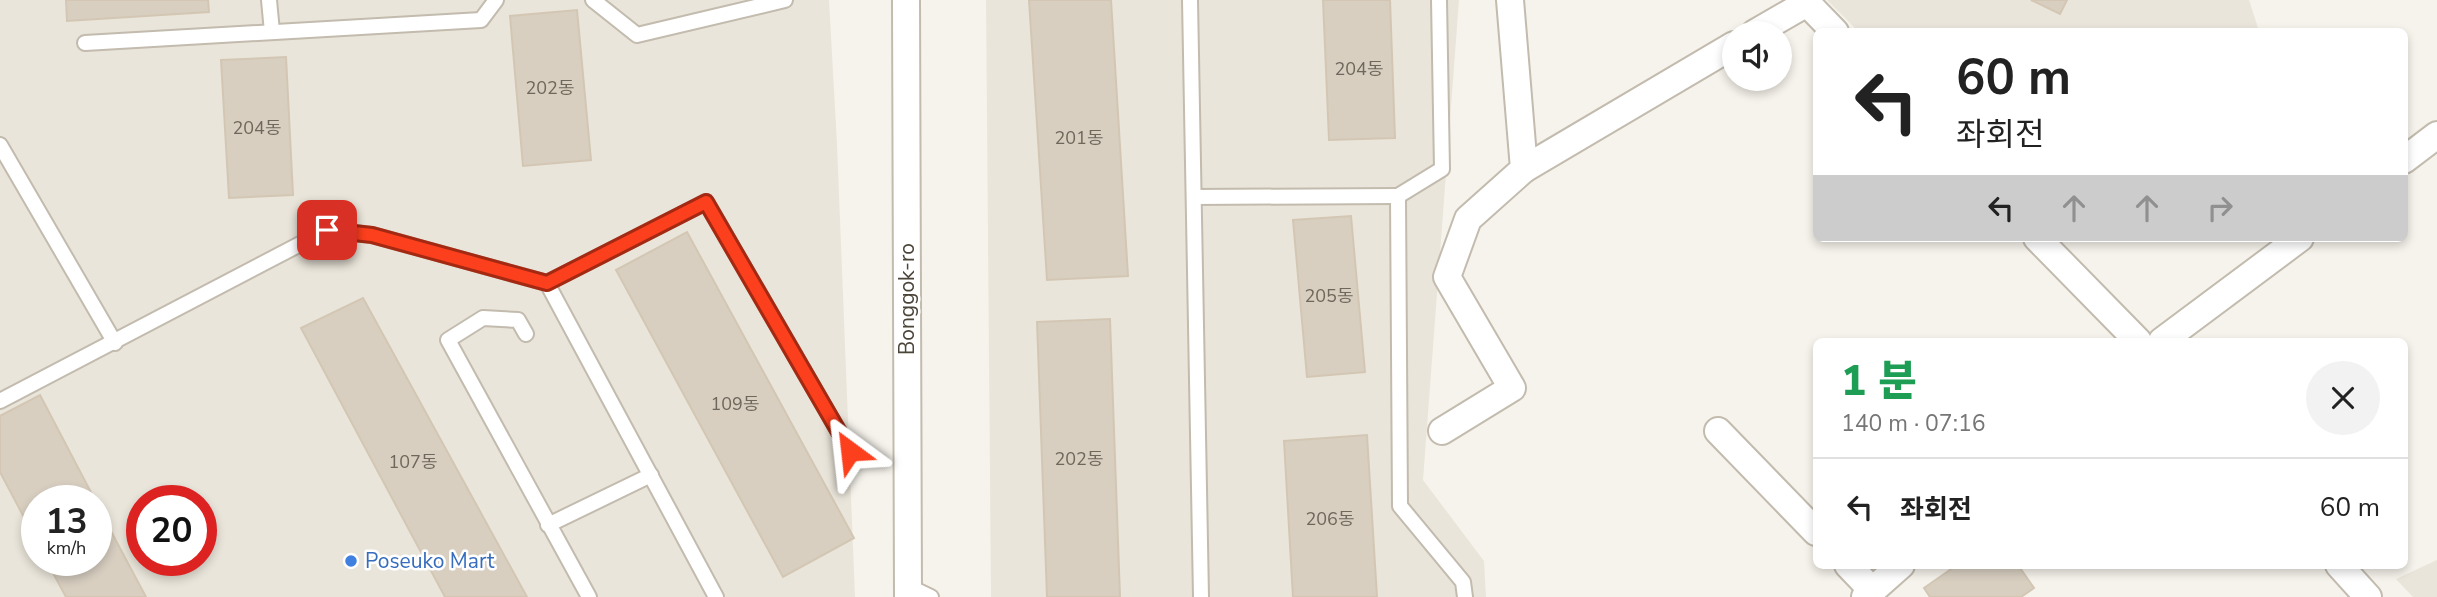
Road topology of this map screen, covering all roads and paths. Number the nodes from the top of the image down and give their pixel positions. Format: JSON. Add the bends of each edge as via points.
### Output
{"nodes":[{"id":1,"x":269,"y":0,"type":"edge"},
{"id":2,"x":496,"y":0,"type":"edge"},
{"id":3,"x":593,"y":0,"type":"edge"},
{"id":4,"x":785,"y":0,"type":"edge"},
{"id":5,"x":906,"y":0,"type":"edge"},
{"id":6,"x":1191,"y":0,"type":"edge"},
{"id":7,"x":1439,"y":0,"type":"edge"},
{"id":8,"x":1510,"y":0,"type":"edge"},
{"id":9,"x":1806,"y":1,"type":"edge"},
{"id":10,"x":1774,"y":21,"type":"edge"},
{"id":11,"x":1831,"y":28,"type":"edge"},
{"id":12,"x":272,"y":32,"type":"junction"},
{"id":13,"x":85,"y":43,"type":"dead end"},
{"id":14,"x":1722,"y":52,"type":"edge"},
{"id":15,"x":2437,"y":135,"type":"edge"},
{"id":16,"x":0,"y":145,"type":"edge"},
{"id":17,"x":2408,"y":157,"type":"edge"},
{"id":18,"x":1524,"y":169,"type":"junction"},
{"id":19,"x":1398,"y":196,"type":"junction"},
{"id":20,"x":1194,"y":197,"type":"junction"},
{"id":21,"x":2041,"y":242,"type":"edge"},
{"id":22,"x":2295,"y":242,"type":"edge"},
{"id":23,"x":547,"y":283,"type":"junction"},
{"id":24,"x":526,"y":334,"type":"dead end"},
{"id":25,"x":2135,"y":338,"type":"edge"},
{"id":26,"x":2166,"y":338,"type":"edge"},
{"id":27,"x":115,"y":342,"type":"junction"},
{"id":28,"x":0,"y":401,"type":"edge"},
{"id":29,"x":1441,"y":431,"type":"dead end"},
{"id":30,"x":1718,"y":431,"type":"dead end"},
{"id":31,"x":850,"y":451,"type":"dead end"},
{"id":32,"x":651,"y":475,"type":"junction"},
{"id":33,"x":548,"y":525,"type":"junction"},
{"id":34,"x":1813,"y":529,"type":"edge"},
{"id":35,"x":1851,"y":569,"type":"edge"},
{"id":36,"x":1896,"y":569,"type":"edge"},
{"id":37,"x":2343,"y":569,"type":"edge"},
{"id":38,"x":916,"y":593,"type":"edge"},
{"id":39,"x":1868,"y":594,"type":"edge"},
{"id":40,"x":589,"y":597,"type":"edge"},
{"id":41,"x":716,"y":597,"type":"edge"},
{"id":42,"x":1201,"y":597,"type":"edge"},
{"id":43,"x":1465,"y":597,"type":"edge"},
{"id":44,"x":2368,"y":597,"type":"edge"}],
"edges":[{"from":1,"to":12,"type":"lane"},
{"from":2,"to":12,"type":"lane","via":[[481,20]]},
{"from":3,"to":4,"type":"lane","via":[[637,35]]},
{"from":5,"to":38,"type":"street","name":"Bonggok-ro"},
{"from":6,"to":20,"type":"lane"},
{"from":7,"to":19,"type":"lane","via":[[1442,169]]},
{"from":8,"to":18,"type":"street"},
{"from":9,"to":10,"type":"street"},
{"from":9,"to":11,"type":"street"},
{"from":12,"to":13,"type":"lane"},
{"from":14,"to":18,"type":"street"},
{"from":15,"to":17,"type":"street"},
{"from":16,"to":27,"type":"lane"},
{"from":18,"to":29,"type":"street","via":[[1468,219],[1447,277],[1512,388]]},
{"from":19,"to":20,"type":"lane"},
{"from":19,"to":43,"type":"lane","via":[[1400,506],[1463,582]]},
{"from":20,"to":42,"type":"lane"},
{"from":21,"to":25,"type":"street"},
{"from":22,"to":26,"type":"street"},
{"from":23,"to":27,"type":"lane","via":[[372,235],[327,230]]},
{"from":23,"to":31,"type":"lane","via":[[706,202]]},
{"from":23,"to":32,"type":"lane"},
{"from":24,"to":33,"type":"lane","via":[[518,320],[483,318],[448,340]]},
{"from":27,"to":28,"type":"lane"},
{"from":30,"to":34,"type":"street"},
{"from":32,"to":33,"type":"lane"},
{"from":32,"to":41,"type":"lane"},
{"from":33,"to":40,"type":"lane"},
{"from":35,"to":39,"type":"street"},
{"from":36,"to":39,"type":"street"},
{"from":37,"to":44,"type":"street"}]}
